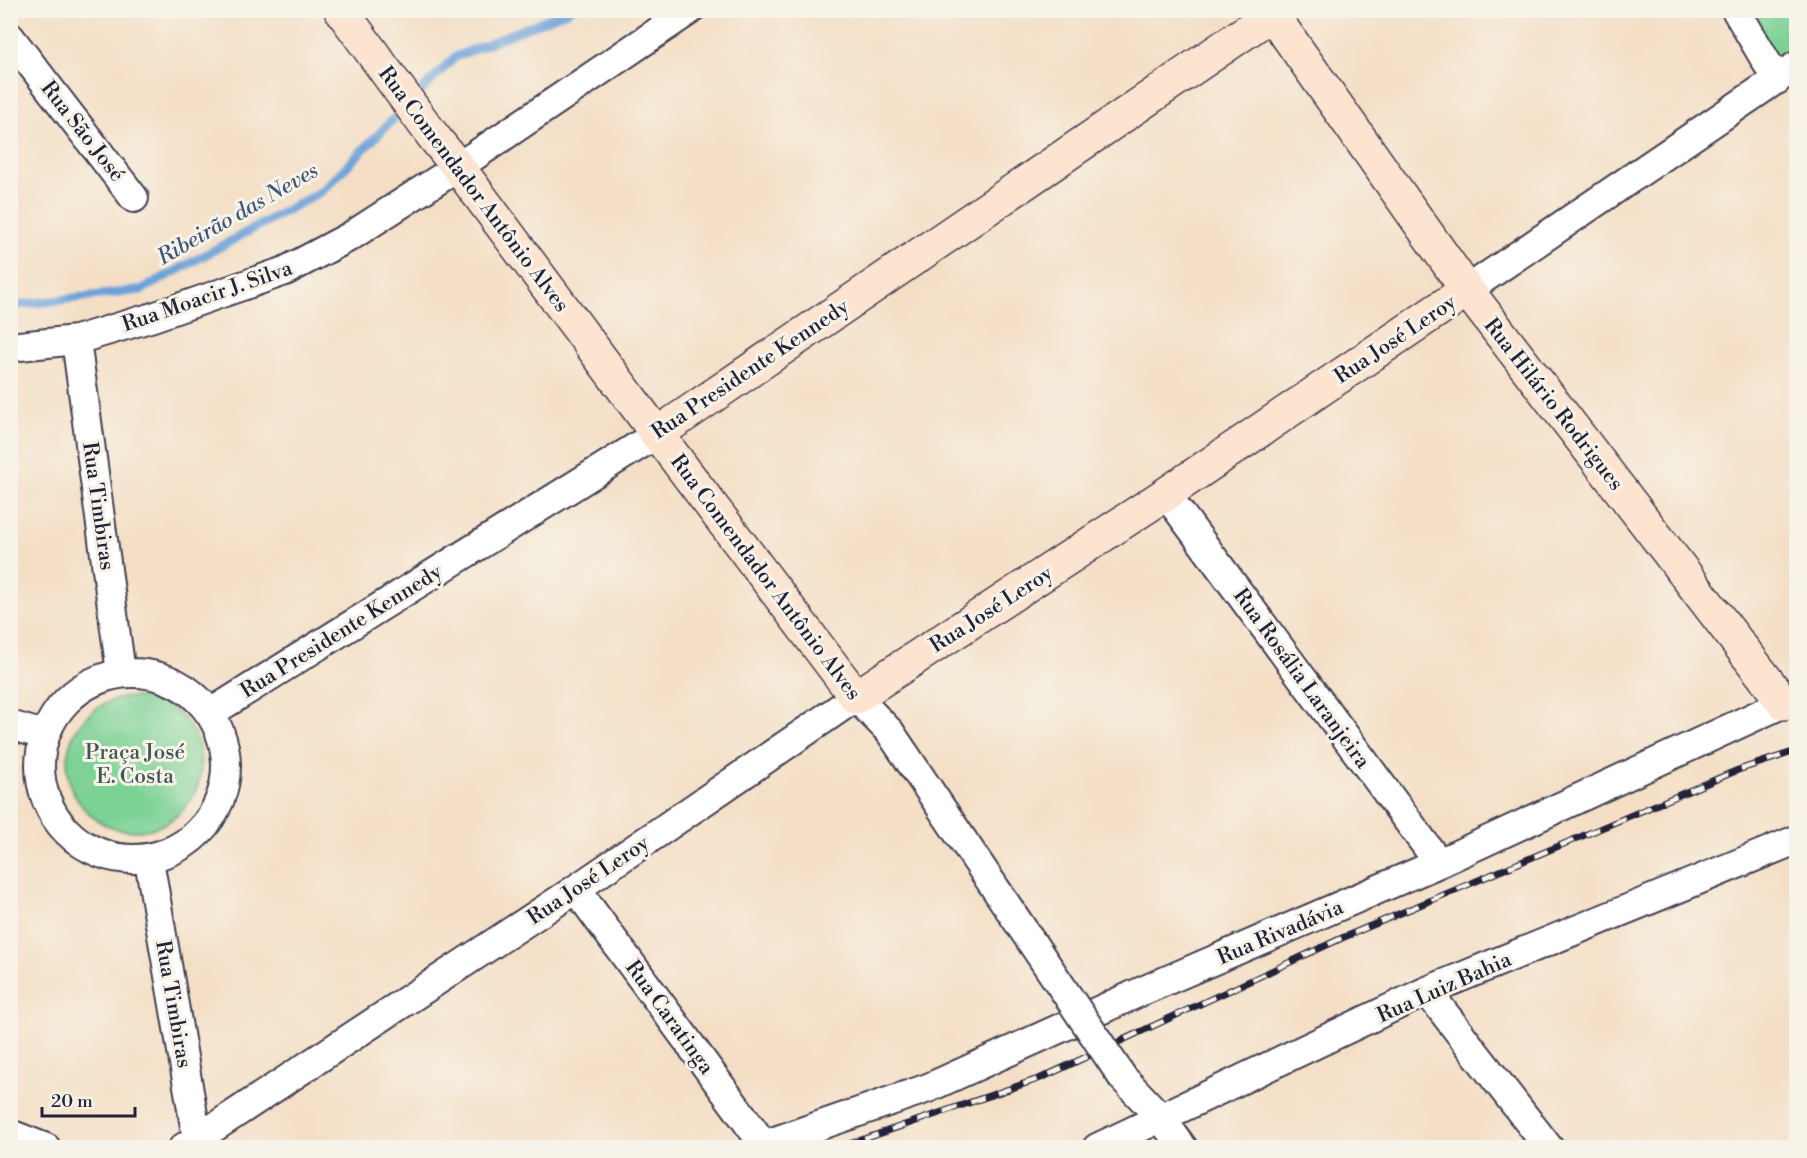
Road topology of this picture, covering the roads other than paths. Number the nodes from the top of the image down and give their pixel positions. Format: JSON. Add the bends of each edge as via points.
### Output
{"nodes":[{"id":1,"x":341,"y":10,"type":"edge"},
{"id":2,"x":690,"y":10,"type":"edge"},
{"id":3,"x":1736,"y":10,"type":"edge"},
{"id":4,"x":1273,"y":12,"type":"edge"},
{"id":5,"x":10,"y":37,"type":"edge"},
{"id":6,"x":1787,"y":73,"type":"edge"},
{"id":7,"x":459,"y":167,"type":"junction"},
{"id":8,"x":134,"y":198,"type":"dead end"},
{"id":9,"x":1467,"y":290,"type":"junction"},
{"id":10,"x":76,"y":340,"type":"junction"},
{"id":11,"x":10,"y":347,"type":"edge"},
{"id":12,"x":657,"y":434,"type":"junction"},
{"id":13,"x":1166,"y":494,"type":"junction"},
{"id":14,"x":121,"y":673,"type":"junction"},
{"id":15,"x":856,"y":697,"type":"junction"},
{"id":16,"x":1790,"y":700,"type":"edge"},
{"id":17,"x":212,"y":712,"type":"junction"},
{"id":18,"x":10,"y":725,"type":"edge"},
{"id":19,"x":44,"y":735,"type":"junction"},
{"id":20,"x":1797,"y":840,"type":"edge"},
{"id":21,"x":149,"y":860,"type":"junction"},
{"id":22,"x":1439,"y":863,"type":"junction"},
{"id":23,"x":576,"y":889,"type":"junction"},
{"id":24,"x":1427,"y":992,"type":"junction"},
{"id":25,"x":1161,"y":1118,"type":"junction"},
{"id":26,"x":10,"y":1134,"type":"edge"},
{"id":27,"x":193,"y":1144,"type":"edge"},
{"id":28,"x":759,"y":1146,"type":"edge"},
{"id":29,"x":46,"y":1148,"type":"edge"},
{"id":30,"x":1096,"y":1148,"type":"edge"},
{"id":31,"x":1183,"y":1148,"type":"edge"},
{"id":32,"x":1549,"y":1148,"type":"edge"}],
"edges":[{"from":1,"to":7,"type":"main road","name":"Rua Comendador Antônio Alves"},
{"from":2,"to":7,"type":"street","name":"Rua Moacir J. Silva"},
{"from":3,"to":6,"type":"street"},
{"from":4,"to":9,"type":"main road","name":"Rua Hilário Rodrigues"},
{"from":4,"to":12,"type":"main road","name":"Rua Presidente Kennedy"},
{"from":5,"to":8,"type":"street","name":"Rua São José"},
{"from":6,"to":9,"type":"street","name":"Rua José Leroy"},
{"from":7,"to":10,"type":"street","name":"Rua Moacir J. Silva","via":[[351,236],[285,271]]},
{"from":7,"to":12,"type":"main road","name":"Rua Comendador Antônio Alves"},
{"from":9,"to":13,"type":"main road","name":"Rua José Leroy"},
{"from":9,"to":16,"type":"main road","name":"Rua Hilário Rodrigues"},
{"from":10,"to":11,"type":"street","name":"Rua Moacir J. Silva"},
{"from":10,"to":14,"type":"street","name":"Rua Timbiras"},
{"from":12,"to":15,"type":"main road","name":"Rua Comendador Antônio Alves"},
{"from":12,"to":17,"type":"street","name":"Rua Presidente Kennedy"},
{"from":13,"to":15,"type":"main road","name":"Rua José Leroy"},
{"from":13,"to":22,"type":"street","name":"Rua Rosália Laranjeira"},
{"from":14,"to":17,"type":"street","via":[[172,680]]},
{"from":14,"to":19,"type":"street","via":[[88,683],[61,705]]},
{"from":15,"to":23,"type":"street","name":"Rua José Leroy"},
{"from":15,"to":25,"type":"street","name":"Rua Comendador Antônio Alves","bridge":true,"via":[[890,732],[1123,1078]]},
{"from":16,"to":22,"type":"street","name":"Rua Rivadávia"},
{"from":17,"to":21,"type":"street","via":[[229,756],[222,803],[193,841]]},
{"from":18,"to":19,"type":"street"},
{"from":19,"to":21,"type":"street","via":[[40,784],[61,828],[101,855]]},
{"from":20,"to":24,"type":"street","name":"Rua Luiz Bahia"},
{"from":21,"to":27,"type":"street","name":"Rua Timbiras"},
{"from":22,"to":28,"type":"street","name":"Rua Rivadávia","via":[[928,1088]]},
{"from":23,"to":27,"type":"street","name":"Rua José Leroy"},
{"from":23,"to":28,"type":"street","name":"Rua Caratinga"},
{"from":24,"to":25,"type":"street","name":"Rua Luiz Bahia"},
{"from":24,"to":32,"type":"street"},
{"from":25,"to":30,"type":"street","name":"Rua Luiz Bahia"},
{"from":25,"to":31,"type":"street","name":"Rua Comendador Antônio Alves"},
{"from":26,"to":29,"type":"street"}]}
